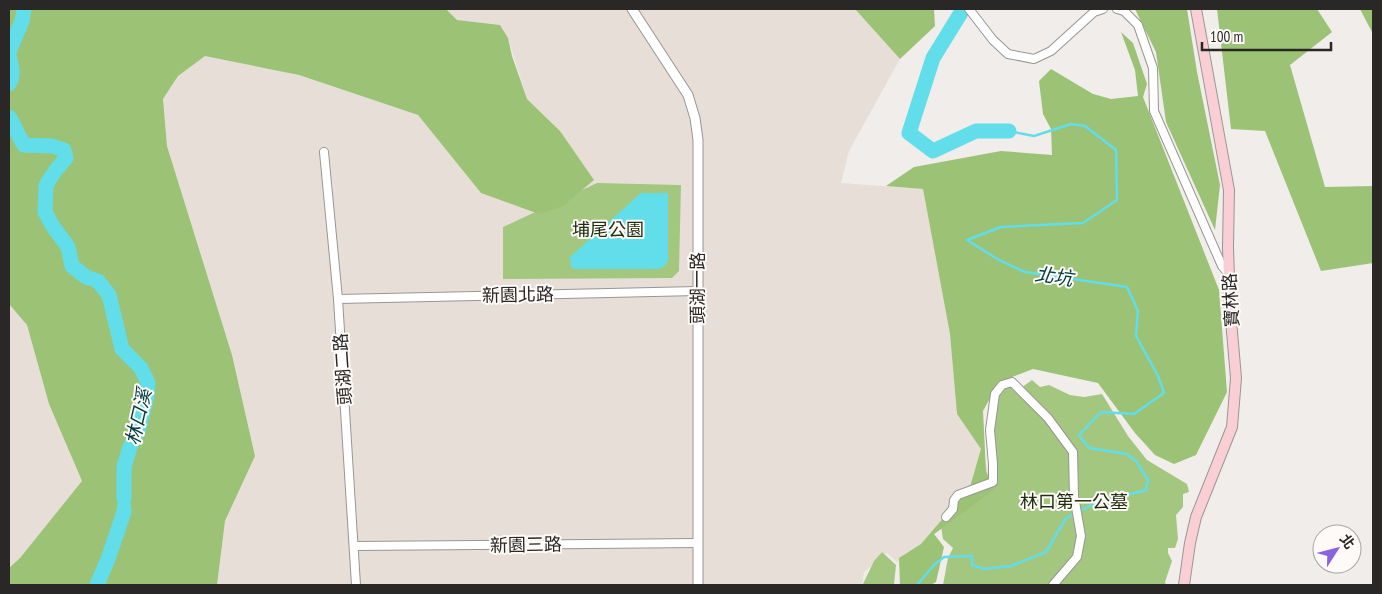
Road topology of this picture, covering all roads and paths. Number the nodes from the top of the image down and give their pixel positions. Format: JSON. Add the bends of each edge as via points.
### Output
{"nodes":[{"id":1,"x":632,"y":9,"type":"edge"},
{"id":2,"x":969,"y":9,"type":"edge"},
{"id":3,"x":1103,"y":9,"type":"edge"},
{"id":4,"x":1116,"y":9,"type":"edge"},
{"id":5,"x":1196,"y":9,"type":"edge"},
{"id":6,"x":324,"y":152,"type":"dead end"},
{"id":7,"x":1229,"y":274,"type":"junction"},
{"id":8,"x":698,"y":291,"type":"junction"},
{"id":9,"x":338,"y":299,"type":"junction"},
{"id":10,"x":946,"y":517,"type":"dead end"},
{"id":11,"x":698,"y":543,"type":"junction"},
{"id":12,"x":354,"y":546,"type":"junction"},
{"id":13,"x":356,"y":585,"type":"edge"},
{"id":14,"x":698,"y":585,"type":"edge"},
{"id":15,"x":1053,"y":585,"type":"edge"},
{"id":16,"x":1184,"y":585,"type":"edge"}],
"edges":[{"from":1,"to":8,"type":"street","name":"頭湖一路","via":[[688,95],[696,118]]},
{"from":2,"to":3,"type":"street","via":[[1008,54],[1034,60],[1051,51],[1094,12]]},
{"from":4,"to":7,"type":"street","via":[[1124,11],[1138,25],[1153,68],[1154,111],[1222,266]]},
{"from":5,"to":7,"type":"main road","name":"寶林路","via":[[1229,190]]},
{"from":6,"to":9,"type":"street","name":"頭湖二路"},
{"from":7,"to":16,"type":"main road","name":"寶林路","via":[[1236,378],[1232,427],[1196,517]]},
{"from":8,"to":9,"type":"street","name":"新園北路"},
{"from":8,"to":11,"type":"street","name":"頭湖一路"},
{"from":9,"to":12,"type":"street","name":"頭湖二路"},
{"from":10,"to":15,"type":"street","via":[[953,509],[958,494],[993,482],[990,430],[995,394],[1002,385],[1012,382],[1048,418],[1073,452],[1074,496],[1081,536],[1077,557]]},
{"from":11,"to":12,"type":"street","name":"新園三路"},
{"from":11,"to":14,"type":"street","name":"頭湖一路"},
{"from":12,"to":13,"type":"street","name":"頭湖二路"}]}
